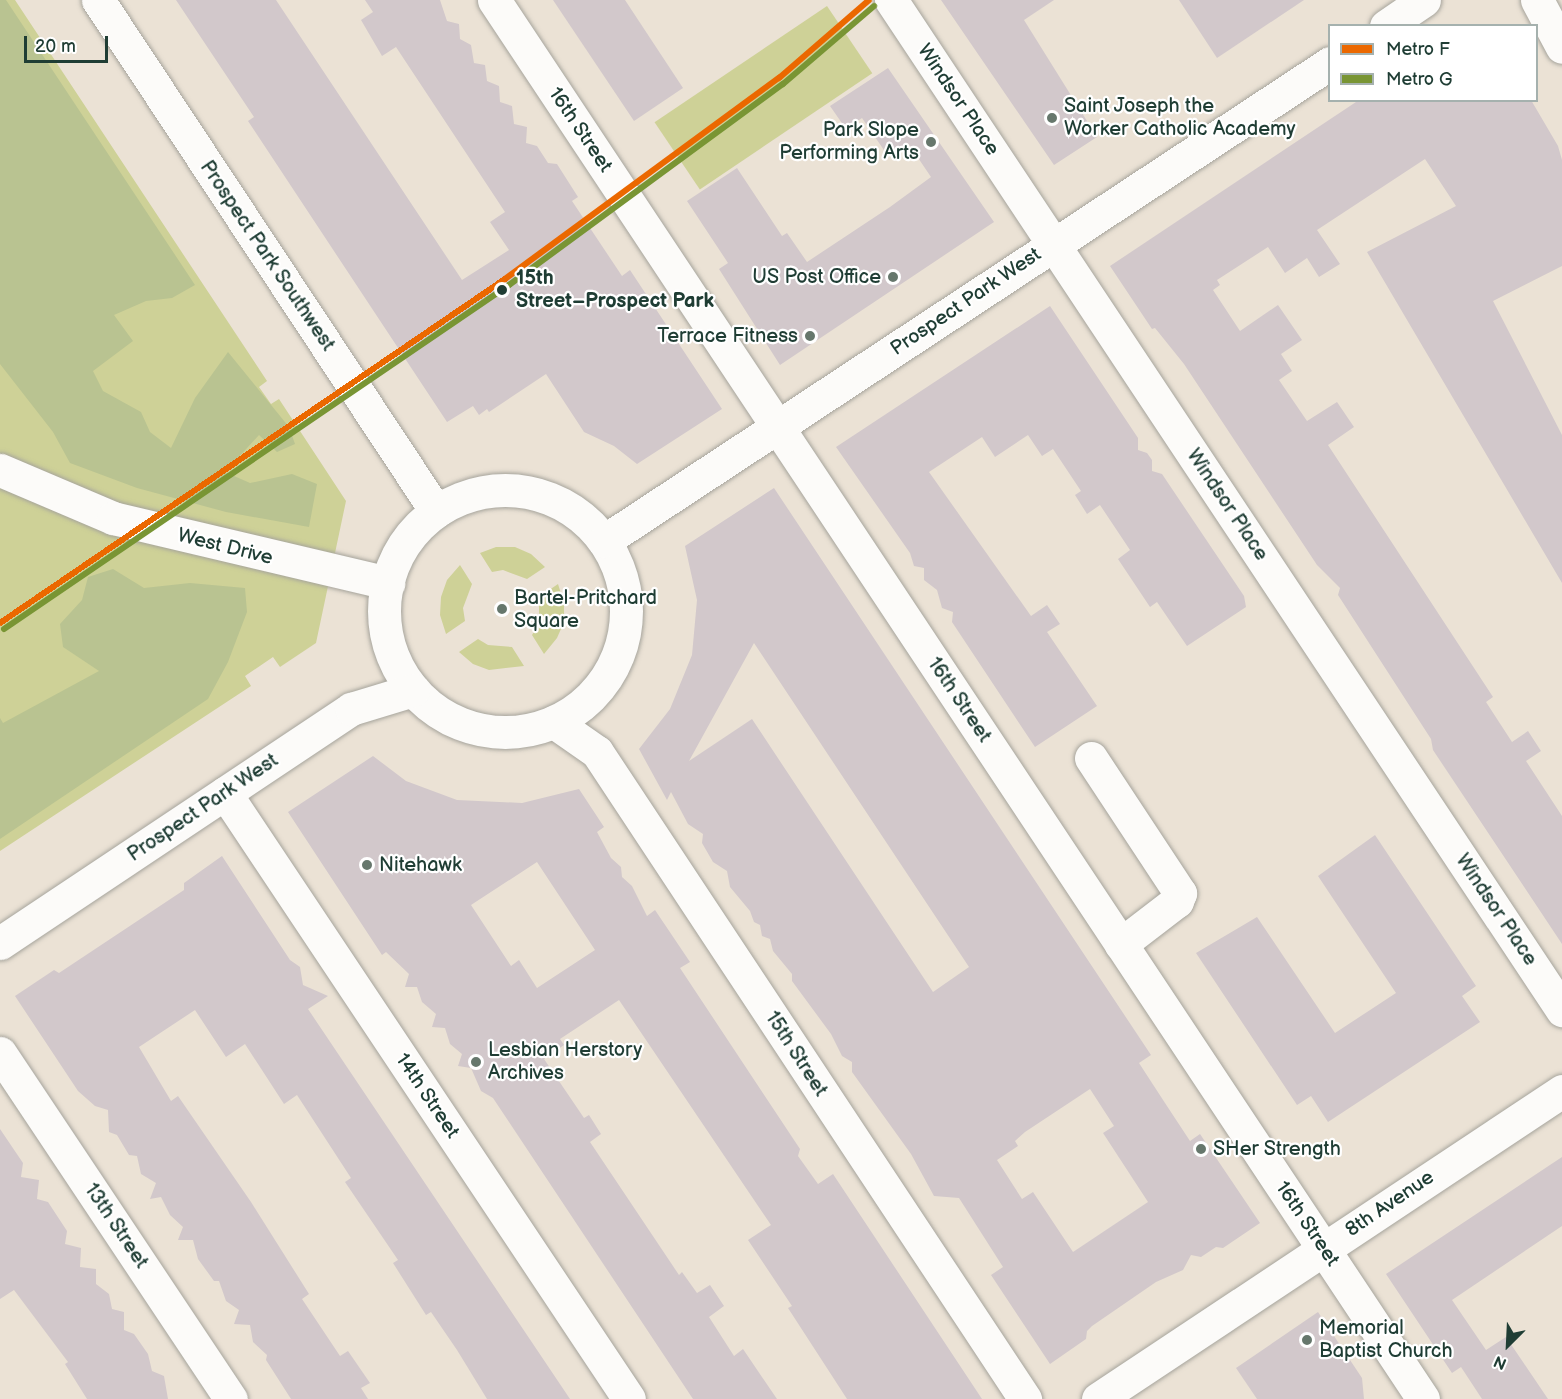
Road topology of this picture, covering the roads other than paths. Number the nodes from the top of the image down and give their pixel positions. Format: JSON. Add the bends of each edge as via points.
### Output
{"nodes":[{"id":1,"x":98,"y":0,"type":"edge"},
{"id":2,"x":494,"y":0,"type":"edge"},
{"id":3,"x":891,"y":0,"type":"edge"},
{"id":4,"x":1424,"y":0,"type":"edge"},
{"id":5,"x":1537,"y":0,"type":"edge"},
{"id":6,"x":1389,"y":24,"type":"edge"},
{"id":7,"x":1562,"y":47,"type":"edge"},
{"id":8,"x":1328,"y":64,"type":"edge"},
{"id":9,"x":1053,"y":244,"type":"junction"},
{"id":10,"x":777,"y":427,"type":"junction"},
{"id":11,"x":0,"y":470,"type":"edge"},
{"id":12,"x":436,"y":511,"type":"junction"},
{"id":13,"x":604,"y":542,"type":"junction"},
{"id":14,"x":388,"y":583,"type":"junction"},
{"id":15,"x":413,"y":690,"type":"junction"},
{"id":16,"x":554,"y":722,"type":"junction"},
{"id":17,"x":1091,"y":758,"type":"dead end"},
{"id":18,"x":225,"y":793,"type":"junction"},
{"id":19,"x":0,"y":943,"type":"edge"},
{"id":20,"x":1121,"y":944,"type":"junction"},
{"id":21,"x":1562,"y":1010,"type":"edge"},
{"id":22,"x":0,"y":1053,"type":"edge"},
{"id":23,"x":1562,"y":1091,"type":"edge"},
{"id":24,"x":1323,"y":1248,"type":"junction"},
{"id":25,"x":231,"y":1399,"type":"edge"},
{"id":26,"x":629,"y":1399,"type":"edge"},
{"id":27,"x":1024,"y":1399,"type":"edge"},
{"id":28,"x":1098,"y":1399,"type":"edge"},
{"id":29,"x":1423,"y":1399,"type":"edge"}],
"edges":[{"from":1,"to":12,"type":"street","name":"Prospect Park Southwest"},
{"from":2,"to":10,"type":"street","name":"16th Street"},
{"from":3,"to":9,"type":"street","name":"Windsor Place"},
{"from":4,"to":6,"type":"street"},
{"from":5,"to":7,"type":"street"},
{"from":8,"to":9,"type":"street","name":"Prospect Park West"},
{"from":9,"to":10,"type":"street","name":"Prospect Park West"},
{"from":9,"to":21,"type":"street","name":"Windsor Place"},
{"from":10,"to":13,"type":"street","name":"Prospect Park West"},
{"from":10,"to":20,"type":"street","name":"16th Street"},
{"from":11,"to":14,"type":"street","name":"West Drive","via":[[113,518]]},
{"from":12,"to":13,"type":"street","via":[[475,494],[517,491],[558,502],[589,524]]},
{"from":12,"to":14,"type":"street","via":[[405,542]]},
{"from":13,"to":16,"type":"street","via":[[625,593],[625,622],[619,650],[612,668],[586,702]]},
{"from":14,"to":15,"type":"street","via":[[384,625],[389,644]]},
{"from":15,"to":16,"type":"street","via":[[446,716],[486,730],[528,729]]},
{"from":15,"to":18,"type":"street","name":"Prospect Park West","via":[[351,709]]},
{"from":16,"to":27,"type":"street","name":"15th Street","via":[[597,752]]},
{"from":17,"to":20,"type":"street","via":[[1180,893],[1177,901]]},
{"from":18,"to":19,"type":"street","name":"Prospect Park West"},
{"from":18,"to":26,"type":"street","name":"14th Street"},
{"from":20,"to":24,"type":"street","name":"16th Street"},
{"from":22,"to":25,"type":"street","name":"13th Street"},
{"from":23,"to":24,"type":"street","name":"8th Avenue"},
{"from":24,"to":28,"type":"street","name":"8th Avenue"},
{"from":24,"to":29,"type":"street","name":"16th Street"}]}
